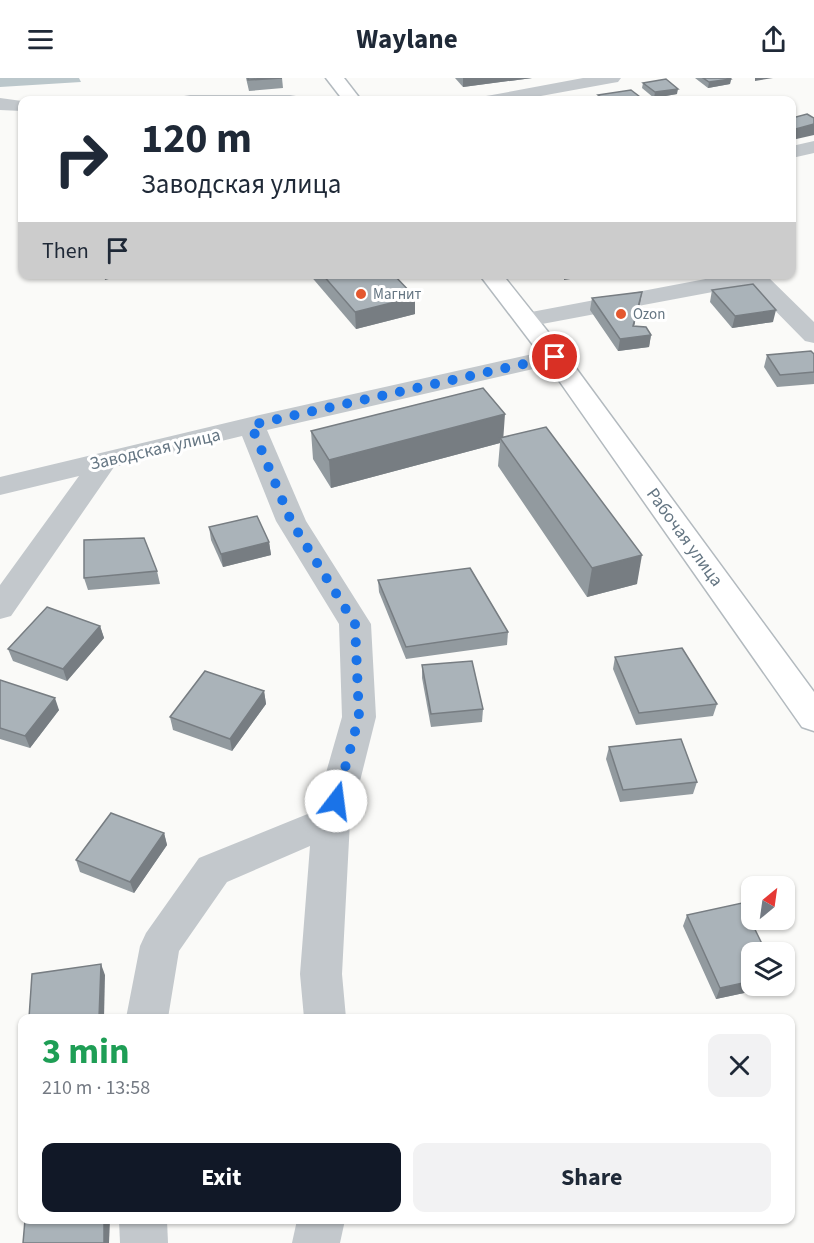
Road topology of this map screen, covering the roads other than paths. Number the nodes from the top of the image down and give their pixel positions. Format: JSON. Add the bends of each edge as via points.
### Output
{"nodes":[{"id":1,"x":335,"y":78,"type":"edge"},
{"id":2,"x":612,"y":78,"type":"edge"},
{"id":3,"x":349,"y":96,"type":"edge"},
{"id":4,"x":514,"y":96,"type":"edge"},
{"id":5,"x":0,"y":104,"type":"edge"},
{"id":6,"x":18,"y":106,"type":"edge"},
{"id":7,"x":814,"y":147,"type":"edge"},
{"id":8,"x":796,"y":151,"type":"edge"},
{"id":9,"x":494,"y":279,"type":"edge"},
{"id":10,"x":728,"y":279,"type":"edge"},
{"id":11,"x":757,"y":279,"type":"edge"},
{"id":12,"x":675,"y":283,"type":"edge"},
{"id":13,"x":526,"y":320,"type":"junction"},
{"id":14,"x":814,"y":336,"type":"edge"},
{"id":15,"x":555,"y":357,"type":"junction"},
{"id":16,"x":251,"y":425,"type":"junction"},
{"id":17,"x":104,"y":461,"type":"junction"},
{"id":18,"x":0,"y":486,"type":"edge"},
{"id":19,"x":0,"y":608,"type":"edge"},
{"id":20,"x":814,"y":718,"type":"edge"},
{"id":21,"x":331,"y":821,"type":"junction"},
{"id":22,"x":148,"y":1014,"type":"edge"},
{"id":23,"x":325,"y":1014,"type":"edge"},
{"id":24,"x":144,"y":1224,"type":"edge"},
{"id":25,"x":320,"y":1224,"type":"edge"},
{"id":26,"x":144,"y":1243,"type":"edge"},
{"id":27,"x":316,"y":1243,"type":"edge"}],
"edges":[{"from":1,"to":3,"type":"main road"},
{"from":2,"to":4,"type":"street"},
{"from":5,"to":6,"type":"street"},
{"from":7,"to":8,"type":"street"},
{"from":9,"to":13,"type":"main road","name":"Рабочая улица"},
{"from":10,"to":12,"type":"street"},
{"from":11,"to":14,"type":"street"},
{"from":12,"to":13,"type":"street"},
{"from":13,"to":15,"type":"main road","name":"Рабочая улица"},
{"from":15,"to":16,"type":"street","name":"Заводская улица"},
{"from":15,"to":20,"type":"main road","name":"Рабочая улица"},
{"from":16,"to":17,"type":"street","name":"Заводская улица"},
{"from":16,"to":21,"type":"street","via":[[291,521],[355,624],[359,717]]},
{"from":17,"to":18,"type":"street","name":"Заводская улица"},
{"from":17,"to":19,"type":"street"},
{"from":21,"to":22,"type":"street","via":[[213,870],[160,946]]},
{"from":21,"to":23,"type":"street","via":[[321,974]]},
{"from":24,"to":26,"type":"street"},
{"from":25,"to":27,"type":"street"}]}
